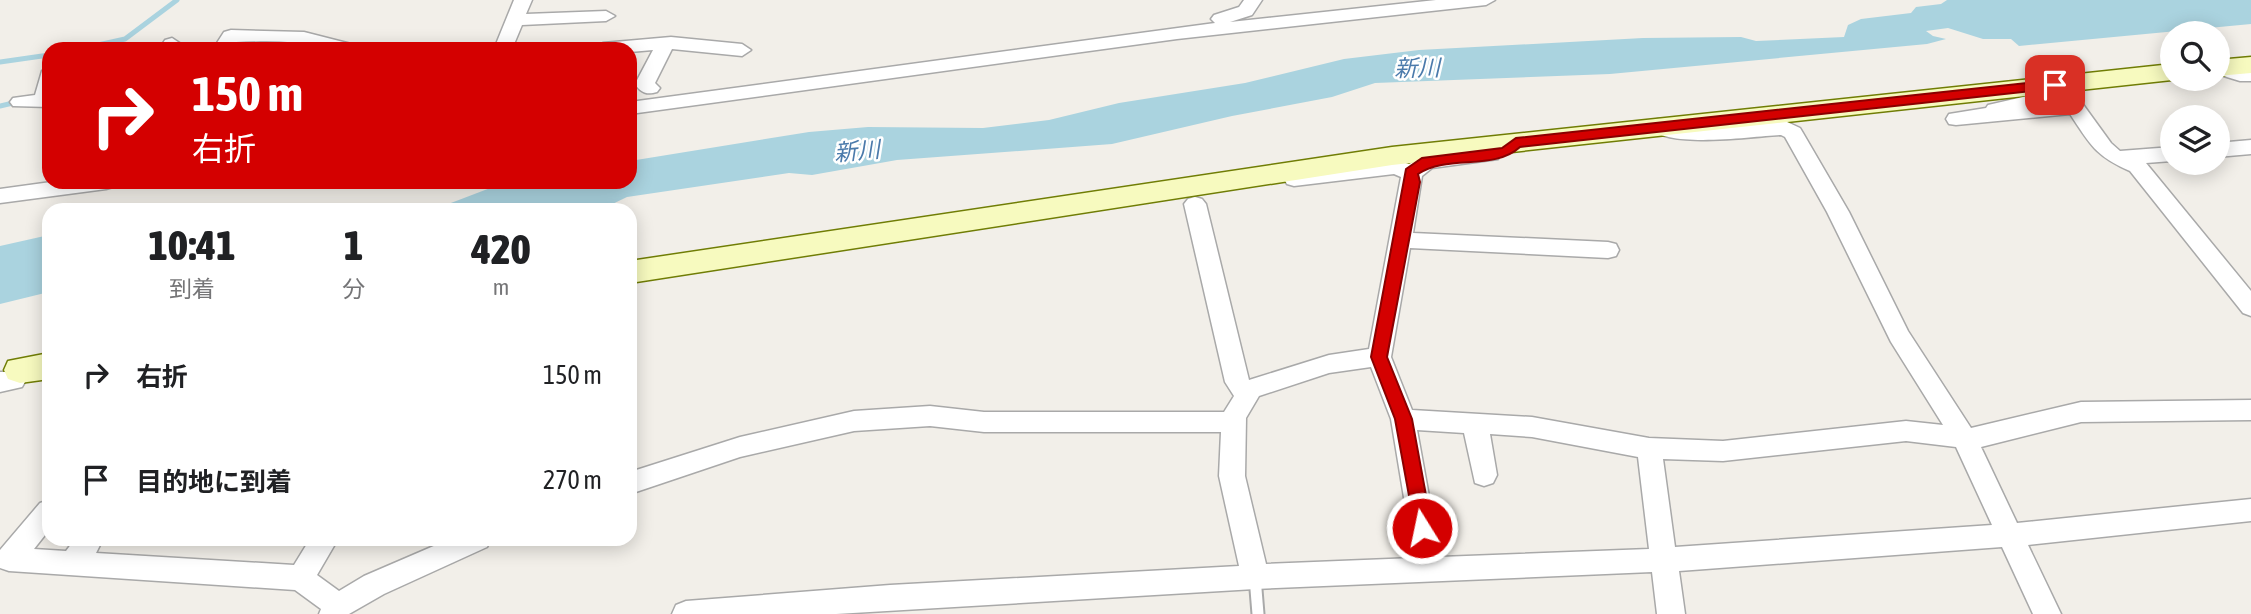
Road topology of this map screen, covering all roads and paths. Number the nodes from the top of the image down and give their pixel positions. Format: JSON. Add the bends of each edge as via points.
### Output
{"nodes":[{"id":1,"x":523,"y":0,"type":"edge"},
{"id":2,"x":1253,"y":0,"type":"edge"},
{"id":3,"x":1486,"y":0,"type":"edge"},
{"id":4,"x":607,"y":16,"type":"dead end"},
{"id":5,"x":515,"y":20,"type":"junction"},
{"id":6,"x":1177,"y":33,"type":"junction"},
{"id":7,"x":227,"y":42,"type":"edge"},
{"id":8,"x":319,"y":42,"type":"edge"},
{"id":9,"x":506,"y":42,"type":"edge"},
{"id":10,"x":666,"y":43,"type":"junction"},
{"id":11,"x":637,"y":46,"type":"edge"},
{"id":12,"x":742,"y":50,"type":"dead end"},
{"id":13,"x":2251,"y":65,"type":"edge"},
{"id":14,"x":2230,"y":67,"type":"edge"},
{"id":15,"x":2230,"y":72,"type":"edge"},
{"id":16,"x":2160,"y":73,"type":"edge"},
{"id":17,"x":2251,"y":75,"type":"edge"},
{"id":18,"x":2055,"y":85,"type":"junction"},
{"id":19,"x":650,"y":88,"type":"dead end"},
{"id":20,"x":42,"y":101,"type":"edge"},
{"id":21,"x":20,"y":102,"type":"dead end"},
{"id":22,"x":637,"y":107,"type":"edge"},
{"id":23,"x":1995,"y":113,"type":"junction"},
{"id":24,"x":1956,"y":119,"type":"dead end"},
{"id":25,"x":1658,"y":126,"type":"junction"},
{"id":26,"x":1516,"y":143,"type":"junction"},
{"id":27,"x":2251,"y":146,"type":"edge"},
{"id":28,"x":2230,"y":148,"type":"edge"},
{"id":29,"x":2160,"y":155,"type":"edge"},
{"id":30,"x":2123,"y":158,"type":"junction"},
{"id":31,"x":1275,"y":172,"type":"junction"},
{"id":32,"x":1411,"y":173,"type":"junction"},
{"id":33,"x":42,"y":184,"type":"edge"},
{"id":34,"x":53,"y":189,"type":"edge"},
{"id":35,"x":8,"y":195,"type":"edge"},
{"id":36,"x":1195,"y":204,"type":"dead end"},
{"id":37,"x":1401,"y":240,"type":"junction"},
{"id":38,"x":1608,"y":250,"type":"dead end"},
{"id":39,"x":637,"y":271,"type":"edge"},
{"id":40,"x":2251,"y":307,"type":"edge"},
{"id":41,"x":1379,"y":357,"type":"junction"},
{"id":42,"x":1247,"y":395,"type":"junction"},
{"id":43,"x":2251,"y":411,"type":"edge"},
{"id":44,"x":1403,"y":419,"type":"junction"},
{"id":45,"x":1234,"y":422,"type":"junction"},
{"id":46,"x":1475,"y":422,"type":"junction"},
{"id":47,"x":1964,"y":438,"type":"junction"},
{"id":48,"x":1649,"y":448,"type":"junction"},
{"id":49,"x":1484,"y":475,"type":"dead end"},
{"id":50,"x":637,"y":481,"type":"edge"},
{"id":51,"x":2251,"y":510,"type":"edge"},
{"id":52,"x":42,"y":519,"type":"edge"},
{"id":53,"x":2012,"y":535,"type":"junction"},
{"id":54,"x":85,"y":546,"type":"edge"},
{"id":55,"x":321,"y":546,"type":"edge"},
{"id":56,"x":462,"y":546,"type":"edge"},
{"id":57,"x":1665,"y":560,"type":"junction"},
{"id":58,"x":73,"y":563,"type":"junction"},
{"id":59,"x":1429,"y":570,"type":"junction"},
{"id":60,"x":1255,"y":577,"type":"junction"},
{"id":61,"x":301,"y":578,"type":"junction"},
{"id":62,"x":336,"y":609,"type":"edge"},
{"id":63,"x":686,"y":614,"type":"edge"},
{"id":64,"x":1258,"y":614,"type":"edge"},
{"id":65,"x":1671,"y":614,"type":"edge"},
{"id":66,"x":2047,"y":614,"type":"edge"}],
"edges":[{"from":1,"to":5,"type":"street"},
{"from":2,"to":6,"type":"street","via":[[1246,11],[1235,16]]},
{"from":3,"to":6,"type":"street"},
{"from":4,"to":5,"type":"street"},
{"from":5,"to":9,"type":"street"},
{"from":6,"to":22,"type":"street"},
{"from":7,"to":8,"type":"street","via":[[231,36],[313,38]]},
{"from":10,"to":11,"type":"street"},
{"from":10,"to":12,"type":"street"},
{"from":10,"to":19,"type":"street","via":[[645,84]]},
{"from":13,"to":14,"type":"street"},
{"from":15,"to":17,"type":"street"},
{"from":16,"to":18,"type":"street"},
{"from":18,"to":23,"type":"street","via":[[2055,96],[1995,108]]},
{"from":18,"to":25,"type":"street"},
{"from":20,"to":21,"type":"street"},
{"from":23,"to":24,"type":"street"},
{"from":23,"to":30,"type":"street","via":[[2075,107],[2104,148]]},
{"from":25,"to":26,"type":"street"},
{"from":25,"to":47,"type":"street","via":[[1680,134],[1785,128],[1793,133],[1899,336]]},
{"from":26,"to":31,"type":"street"},
{"from":26,"to":32,"type":"street","via":[[1506,152],[1427,162]]},
{"from":27,"to":28,"type":"street"},
{"from":29,"to":30,"type":"street"},
{"from":30,"to":40,"type":"street","via":[[2137,166]]},
{"from":31,"to":32,"type":"street","via":[[1288,180],[1396,167]]},
{"from":31,"to":39,"type":"street"},
{"from":32,"to":37,"type":"street"},
{"from":33,"to":35,"type":"street"},
{"from":34,"to":35,"type":"street"},
{"from":36,"to":42,"type":"street","via":[[1237,382]]},
{"from":37,"to":38,"type":"street"},
{"from":37,"to":41,"type":"street"},
{"from":41,"to":42,"type":"street","via":[[1329,364],[1251,389]]},
{"from":41,"to":44,"type":"street"},
{"from":42,"to":45,"type":"street"},
{"from":43,"to":47,"type":"street","via":[[2081,412]]},
{"from":44,"to":46,"type":"street"},
{"from":44,"to":59,"type":"street"},
{"from":45,"to":50,"type":"street","via":[[984,422],[930,416],[854,421],[740,447]]},
{"from":45,"to":60,"type":"street","via":[[1232,476]]},
{"from":46,"to":48,"type":"street"},
{"from":46,"to":49,"type":"street"},
{"from":47,"to":48,"type":"street","via":[[1906,432],[1723,451]]},
{"from":47,"to":53,"type":"street"},
{"from":48,"to":57,"type":"street"},
{"from":51,"to":53,"type":"street"},
{"from":52,"to":58,"type":"street","via":[[9,559]]},
{"from":53,"to":57,"type":"street"},
{"from":53,"to":66,"type":"street"},
{"from":54,"to":58,"type":"street"},
{"from":55,"to":61,"type":"street"},
{"from":56,"to":62,"type":"street","via":[[374,585]]},
{"from":57,"to":59,"type":"street"},
{"from":57,"to":65,"type":"street"},
{"from":58,"to":61,"type":"street"},
{"from":59,"to":60,"type":"street"},
{"from":60,"to":63,"type":"street","via":[[890,597]]},
{"from":60,"to":64,"type":"lane"},
{"from":61,"to":62,"type":"street"}]}
